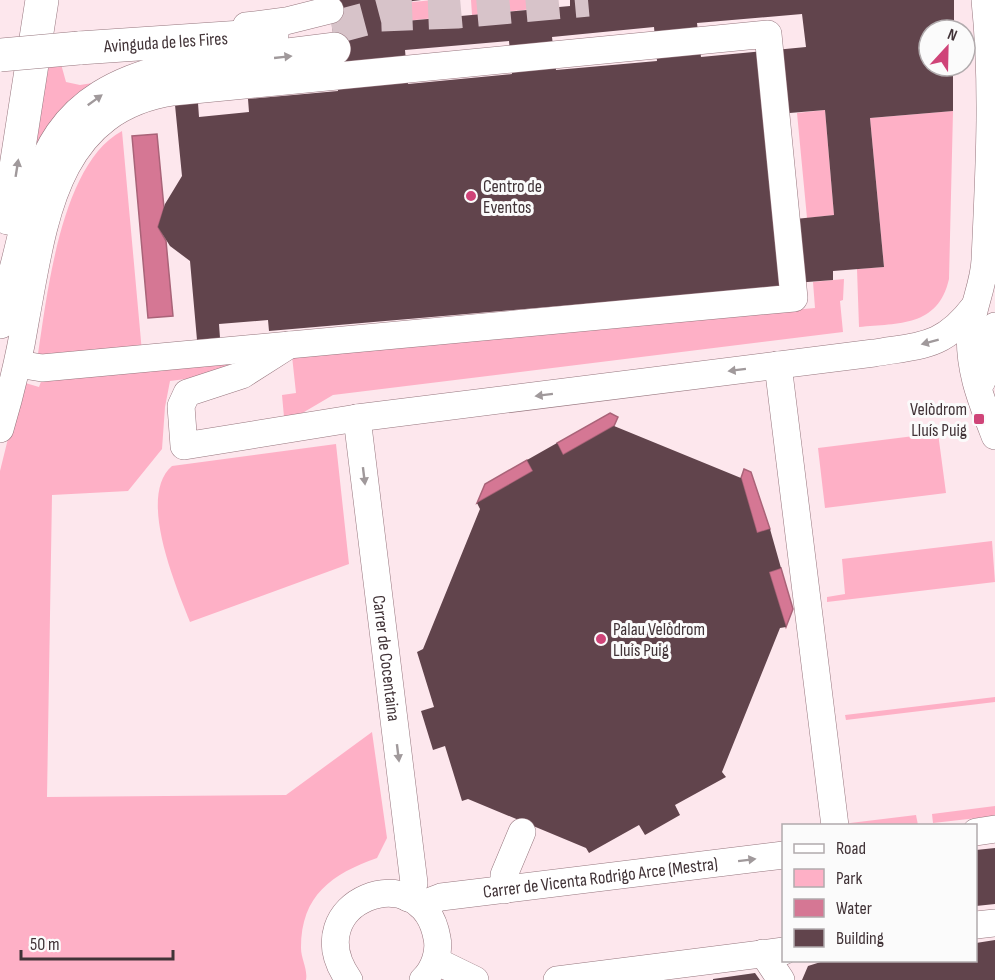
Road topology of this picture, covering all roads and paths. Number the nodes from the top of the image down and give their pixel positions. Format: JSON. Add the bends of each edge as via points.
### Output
{"nodes":[{"id":1,"x":42,"y":0,"type":"edge"},
{"id":2,"x":976,"y":0,"type":"edge"},
{"id":3,"x":985,"y":0,"type":"edge"},
{"id":4,"x":0,"y":55,"type":"edge"},
{"id":5,"x":986,"y":228,"type":"junction"},
{"id":6,"x":0,"y":267,"type":"edge"},
{"id":7,"x":974,"y":307,"type":"junction"},
{"id":8,"x":0,"y":322,"type":"edge"},
{"id":9,"x":993,"y":338,"type":"edge"},
{"id":10,"x":293,"y":343,"type":"junction"},
{"id":11,"x":18,"y":364,"type":"junction"},
{"id":12,"x":778,"y":365,"type":"junction"},
{"id":13,"x":982,"y":404,"type":"junction"},
{"id":14,"x":357,"y":418,"type":"junction"},
{"id":15,"x":0,"y":429,"type":"edge"},
{"id":16,"x":995,"y":436,"type":"edge"},
{"id":17,"x":835,"y":824,"type":"edge"},
{"id":18,"x":995,"y":829,"type":"edge"},
{"id":19,"x":522,"y":832,"type":"dead end"},
{"id":20,"x":977,"y":832,"type":"edge"},
{"id":21,"x":782,"y":855,"type":"edge"},
{"id":22,"x":504,"y":890,"type":"junction"},
{"id":23,"x":414,"y":902,"type":"junction"},
{"id":24,"x":995,"y":923,"type":"edge"},
{"id":25,"x":977,"y":926,"type":"edge"},
{"id":26,"x":335,"y":950,"type":"junction"},
{"id":27,"x":773,"y":952,"type":"edge"},
{"id":28,"x":430,"y":970,"type":"edge"},
{"id":29,"x":324,"y":980,"type":"edge"},
{"id":30,"x":349,"y":980,"type":"edge"},
{"id":31,"x":475,"y":980,"type":"edge"},
{"id":32,"x":557,"y":980,"type":"edge"},
{"id":33,"x":781,"y":980,"type":"edge"}],
"edges":[{"from":6,"to":1,"type":"main road","one_way":true},
{"from":2,"to":5,"type":"street","via":[[971,22],[975,72],[971,176]]},
{"from":3,"to":5,"type":"street","via":[[991,82]]},
{"from":8,"to":4,"type":"main road","name":"Avinguda de les Fires","one_way":true,"bridge":true,"via":[[43,167],[62,134],[93,101],[144,76],[332,29]]},
{"from":5,"to":7,"type":"street","via":[[983,280]]},
{"from":7,"to":12,"type":"street","one_way":true,"via":[[962,324],[935,342]]},
{"from":7,"to":13,"type":"street","via":[[972,364]]},
{"from":9,"to":13,"type":"street","via":[[982,381]]},
{"from":10,"to":11,"type":"street","via":[[42,368]]},
{"from":10,"to":11,"type":"street","via":[[794,298],[768,34],[173,92],[145,98],[95,127],[61,176],[41,238]]},
{"from":10,"to":14,"type":"street","via":[[242,375],[187,393],[181,406],[184,446]]},
{"from":11,"to":15,"type":"street"},
{"from":12,"to":14,"type":"street","one_way":true},
{"from":12,"to":17,"type":"street"},
{"from":13,"to":16,"type":"street"},
{"from":14,"to":23,"type":"street","name":"Carrer de Cocentaina","one_way":true},
{"from":18,"to":20,"type":"street"},
{"from":19,"to":22,"type":"street","via":[[504,875]]},
{"from":22,"to":21,"type":"street","name":"Carrer de Vicenta Rodrigo Arce (Mestra)","one_way":true},
{"from":22,"to":23,"type":"street","name":"Carrer de Vicenta Rodrigo Arce (Mestra)"},
{"from":23,"to":26,"type":"street","via":[[398,894],[366,897],[342,918]]},
{"from":23,"to":28,"type":"street","via":[[427,911],[435,926],[438,944]]},
{"from":24,"to":25,"type":"street"},
{"from":26,"to":29,"type":"street"},
{"from":26,"to":30,"type":"street"},
{"from":27,"to":32,"type":"street"},
{"from":27,"to":33,"type":"street"},
{"from":28,"to":31,"type":"street"}]}
